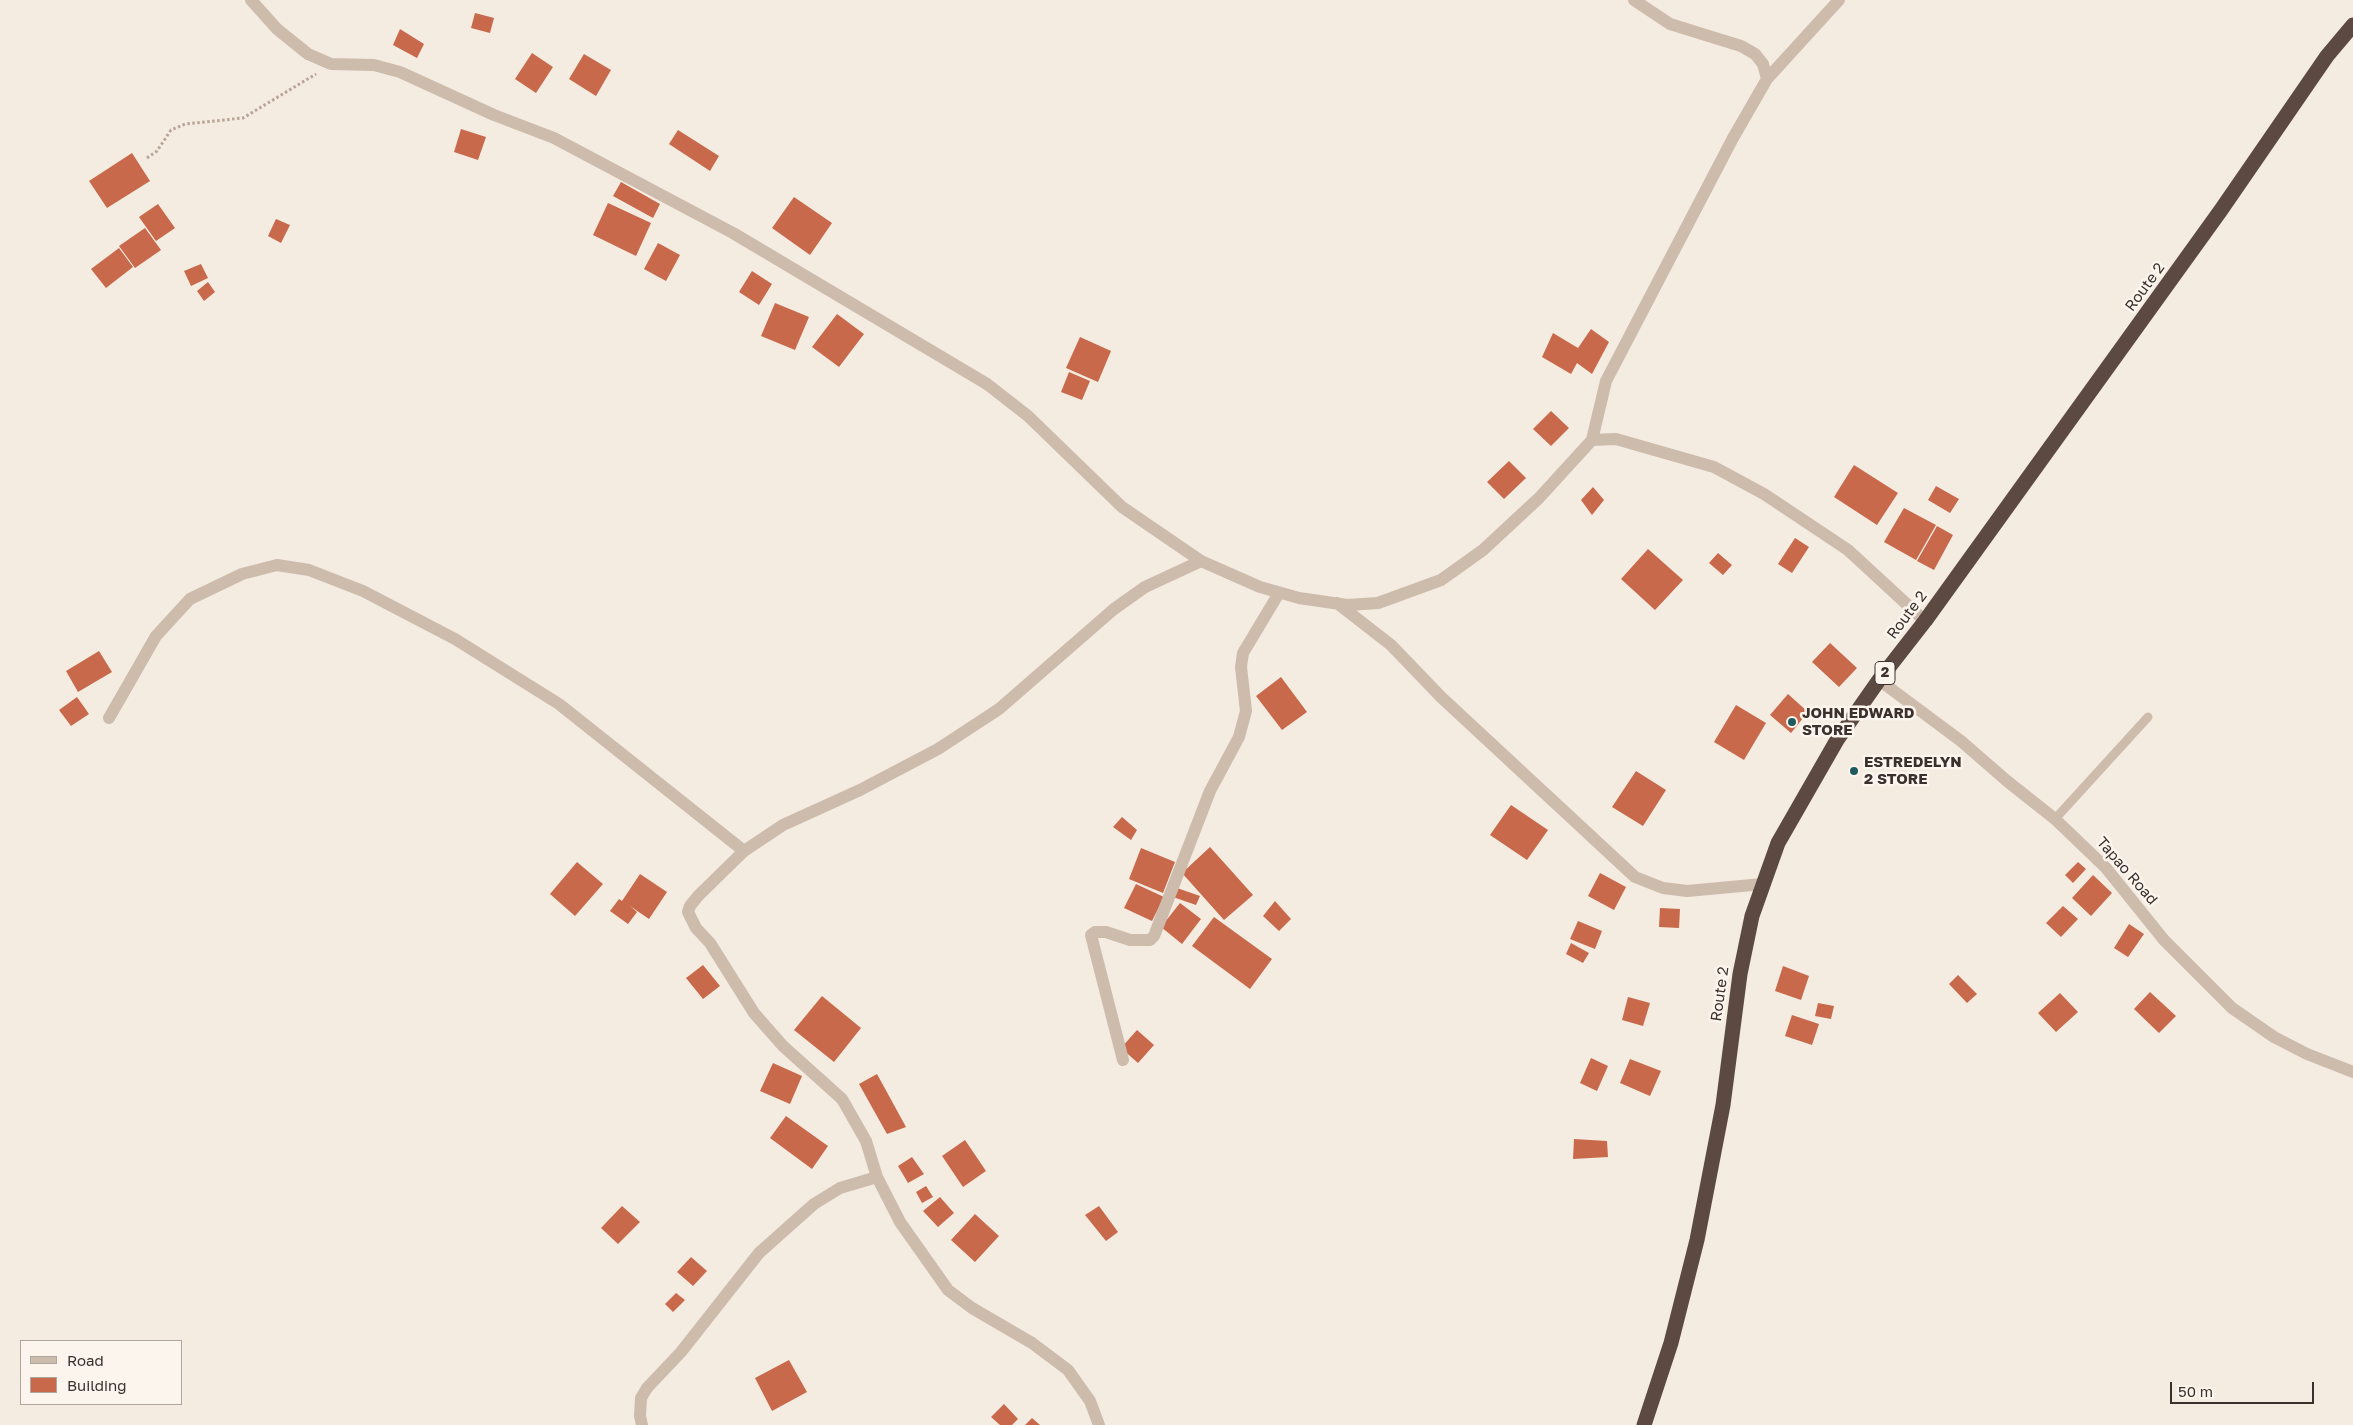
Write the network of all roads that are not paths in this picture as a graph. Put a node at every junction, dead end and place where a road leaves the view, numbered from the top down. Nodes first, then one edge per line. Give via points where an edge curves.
1 (251, 0) edge
2 (1634, 0) edge
3 (1839, 0) edge
4 (2353, 25) edge
5 (1767, 79) junction
6 (1592, 440) junction
7 (1201, 561) junction
8 (1279, 593) junction
9 (1336, 603) junction
10 (1925, 621) junction
11 (1879, 680) junction
12 (2148, 717) dead end
13 (109, 718) dead end
14 (2055, 819) junction
15 (744, 851) junction
16 (1763, 884) junction
17 (1123, 1060) dead end
18 (2353, 1072) edge
19 (877, 1177) junction
20 (642, 1425) edge
21 (1099, 1425) edge
22 (1644, 1425) edge

1 - 7 street via 277,29 308,54 331,64 374,66 400,72 554,138 733,232 987,384 1028,416 1122,507
2 - 5 street via 1670,24 1741,46 1755,54 1763,64
3 - 5 street
4 - 10 highway, Route 2 / 2 via 2327,56 2222,210
5 - 6 street via 1606,381
6 - 9 street via 1539,498 1456,571 1417,590 1378,603
6 - 10 street via 1616,439 1714,467 1764,494 1848,550
7 - 8 street via 1260,588
7 - 15 street via 1144,586 999,709 938,749 783,825
8 - 9 street
8 - 17 street via 1243,653 1241,668 1246,711 1238,737 1210,791 1154,936 1150,940 1130,940 1106,932 1091,935
9 - 16 street via 1391,645 1448,704 1635,877 1663,888 1687,890
10 - 11 highway, Route 2 / 2
11 - 14 street, Tapao Road via 1962,741
11 - 16 highway, Route 2 / 2 via 1809,785 1778,843
12 - 14 lane
13 - 15 street via 156,636 190,599 242,574 277,565 309,570 363,591 455,639 558,704
14 - 18 street, Tapao Road via 2106,868 2164,940 2232,1008 2274,1037
15 - 19 street via 690,906 689,917 710,943 754,1013 783,1046 842,1100 866,1140
16 - 22 highway, Route 2 / 2 via 1752,916 1740,974 1722,1105 1697,1240 1671,1343
19 - 20 street via 840,1188 814,1204 759,1253 681,1352 647,1388 641,1398
19 - 21 street via 900,1222 948,1290 1068,1370 1090,1401

